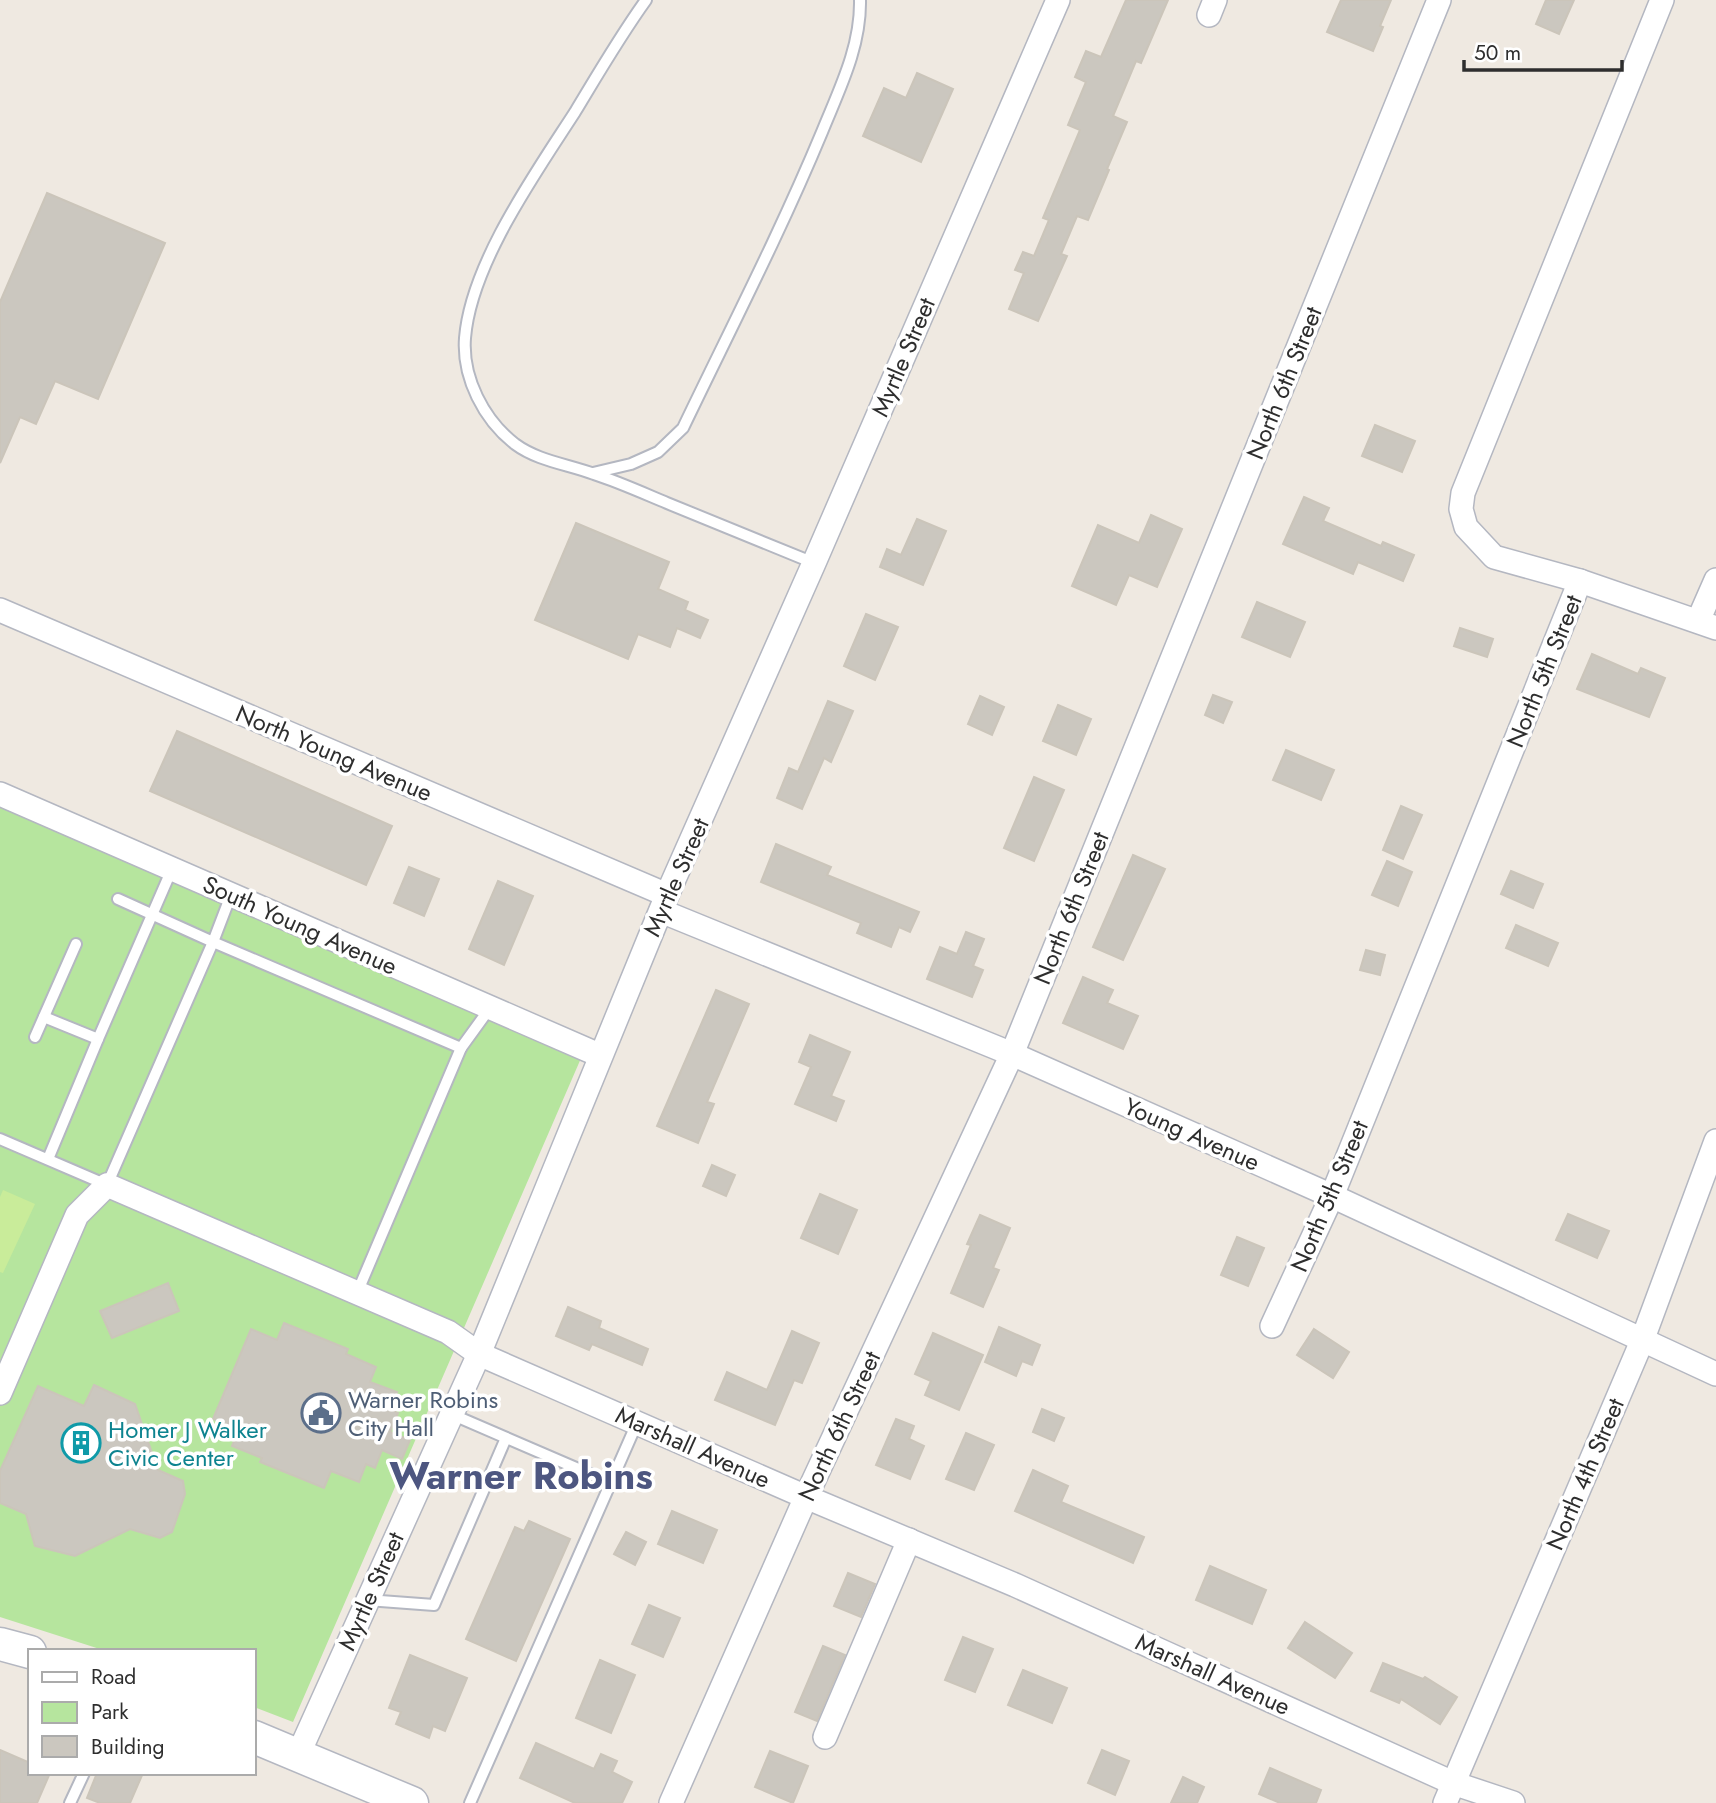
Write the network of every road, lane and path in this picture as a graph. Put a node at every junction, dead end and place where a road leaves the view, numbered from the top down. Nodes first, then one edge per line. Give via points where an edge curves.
1 (646, 0) edge
2 (860, 0) edge
3 (1058, 0) edge
4 (1439, 0) edge
5 (1662, 0) edge
6 (593, 473) junction
7 (814, 563) junction
8 (1716, 580) edge
9 (1580, 581) junction
10 (0, 611) edge
11 (1707, 624) edge
12 (0, 794) edge
13 (172, 869) junction
14 (231, 895) junction
15 (118, 900) dead end
16 (664, 903) junction
17 (152, 914) junction
18 (213, 942) junction
19 (76, 944) dead end
20 (490, 1008) junction
21 (44, 1017) junction
22 (35, 1038) dead end
23 (98, 1038) junction
24 (461, 1048) junction
25 (1012, 1054) junction
26 (599, 1055) junction
27 (0, 1139) edge
28 (1716, 1142) edge
29 (48, 1159) junction
30 (107, 1185) junction
31 (1332, 1196) junction
32 (357, 1294) junction
33 (1272, 1326) dead end
34 (1642, 1340) junction
35 (479, 1354) junction
36 (1716, 1374) edge
37 (0, 1393) edge
38 (451, 1414) junction
39 (637, 1423) junction
40 (506, 1438) junction
41 (611, 1483) junction
42 (806, 1497) junction
43 (909, 1540) junction
44 (367, 1600) junction
45 (0, 1644) edge
46 (28, 1651) edge
47 (825, 1737) dead end
48 (256, 1738) edge
49 (298, 1755) junction
50 (83, 1775) edge
51 (1449, 1793) edge
52 (73, 1802) edge
53 (412, 1803) edge
54 (470, 1803) edge
55 (671, 1803) edge
56 (1513, 1803) edge

1 - 6 lane via 493,248 480,276 465,338 466,369 494,425 517,445 548,461
2 - 6 lane via 861,17 849,64 797,191 683,428 658,452
3 - 7 street, Myrtle Street
4 - 25 street, North 6th Street
5 - 9 street, North 5th Street via 1463,493 1466,527 1494,557
6 - 7 lane
7 - 16 street, Myrtle Street
8 - 11 street
9 - 11 street
9 - 31 street, North 5th Street
10 - 16 street, North Young Avenue
12 - 13 street, South Young Avenue
13 - 14 street, South Young Avenue
13 - 17 lane
14 - 18 lane
14 - 20 street, South Young Avenue
15 - 17 lane
16 - 25 street, Young Avenue
16 - 26 street, Myrtle Street
17 - 18 lane
17 - 23 lane
18 - 24 lane
18 - 30 lane
19 - 21 lane
20 - 24 lane
20 - 26 street, South Young Avenue
21 - 22 lane
21 - 23 lane
23 - 29 lane
24 - 32 lane
25 - 31 street, Young Avenue
25 - 42 street, North 6th Street
26 - 35 street, Myrtle Street
27 - 29 lane
28 - 34 street, North 4th Street
29 - 30 lane
30 - 32 street, Marshall Avenue
30 - 37 street via 77,1215
31 - 33 street, North 5th Street
31 - 34 street, Young Avenue
32 - 35 street, Marshall Avenue via 448,1332
34 - 36 street, Young Avenue
34 - 51 street, North 4th Street
35 - 38 street, Myrtle Street
35 - 39 street, Marshall Avenue
38 - 40 lane
38 - 44 street, Myrtle Street
39 - 41 lane
39 - 42 street, Marshall Avenue
40 - 41 lane
40 - 44 lane via 434,1605
41 - 54 lane
42 - 43 street, Marshall Avenue
42 - 55 street, North 6th Street
43 - 47 street
43 - 51 street, Marshall Avenue via 1015,1585
44 - 49 street, Myrtle Street
45 - 46 main road
48 - 49 main road
49 - 53 main road
50 - 52 lane
51 - 56 street, Marshall Avenue

